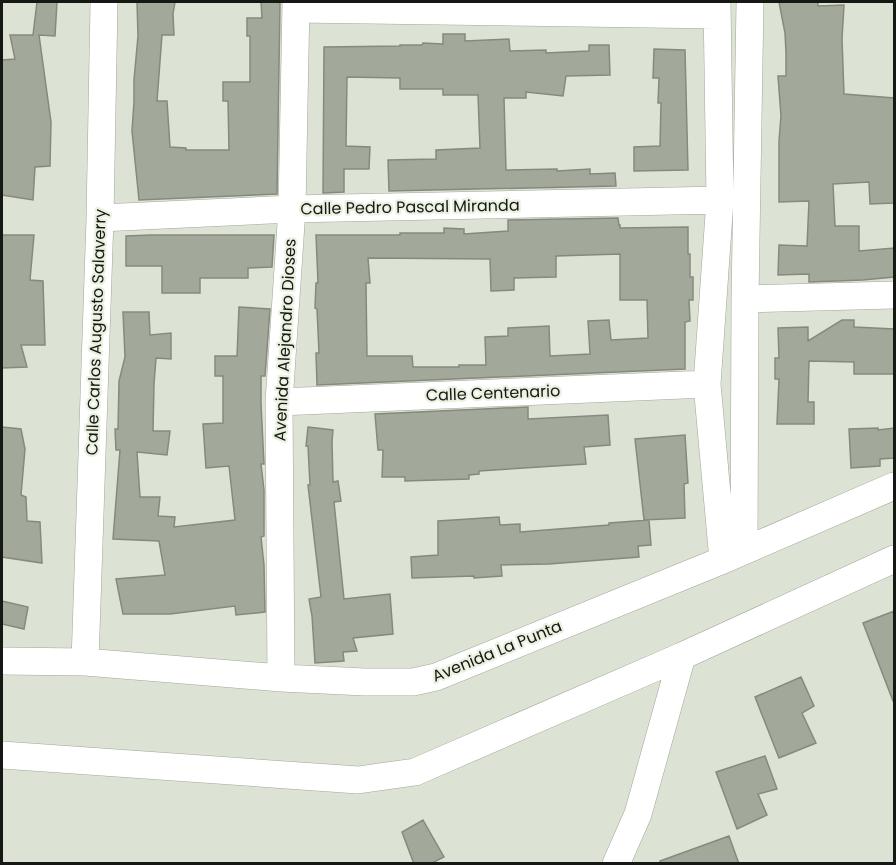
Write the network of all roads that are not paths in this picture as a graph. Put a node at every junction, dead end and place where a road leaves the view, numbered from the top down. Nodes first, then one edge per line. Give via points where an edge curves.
1 (104, 2) edge
2 (750, 2) edge
3 (296, 5) edge
4 (717, 8) edge
5 (720, 200) junction
6 (292, 209) junction
7 (100, 218) junction
8 (894, 295) edge
9 (745, 299) junction
10 (707, 384) junction
11 (279, 402) junction
12 (894, 486) edge
13 (734, 555) junction
14 (894, 559) edge
15 (682, 656) junction
16 (2, 661) edge
17 (85, 662) junction
18 (281, 678) junction
19 (2, 755) edge
20 (616, 864) edge

1 - 7 street, Calle Carlos Augusto Salaverry
2 - 9 street
3 - 4 street
3 - 6 street, Avenida Alejandro Dioses
4 - 5 street
5 - 6 street, Calle Pedro Pascal Miranda
5 - 10 street
6 - 7 street, Calle Pedro Pascal Miranda
6 - 11 street, Avenida Alejandro Dioses
7 - 17 street, Calle Carlos Augusto Salaverry
8 - 9 street
9 - 13 street
10 - 11 street, Calle Centenario
10 - 13 street
11 - 18 street, Avenida Alejandro Dioses
12 - 13 street, Avenida La Punta
13 - 18 street, Avenida La Punta via 436,677 413,682
14 - 15 street
15 - 19 street via 416,772 358,780
15 - 20 street via 638,814
16 - 17 street, Avenida La Punta
17 - 18 street, Avenida La Punta

